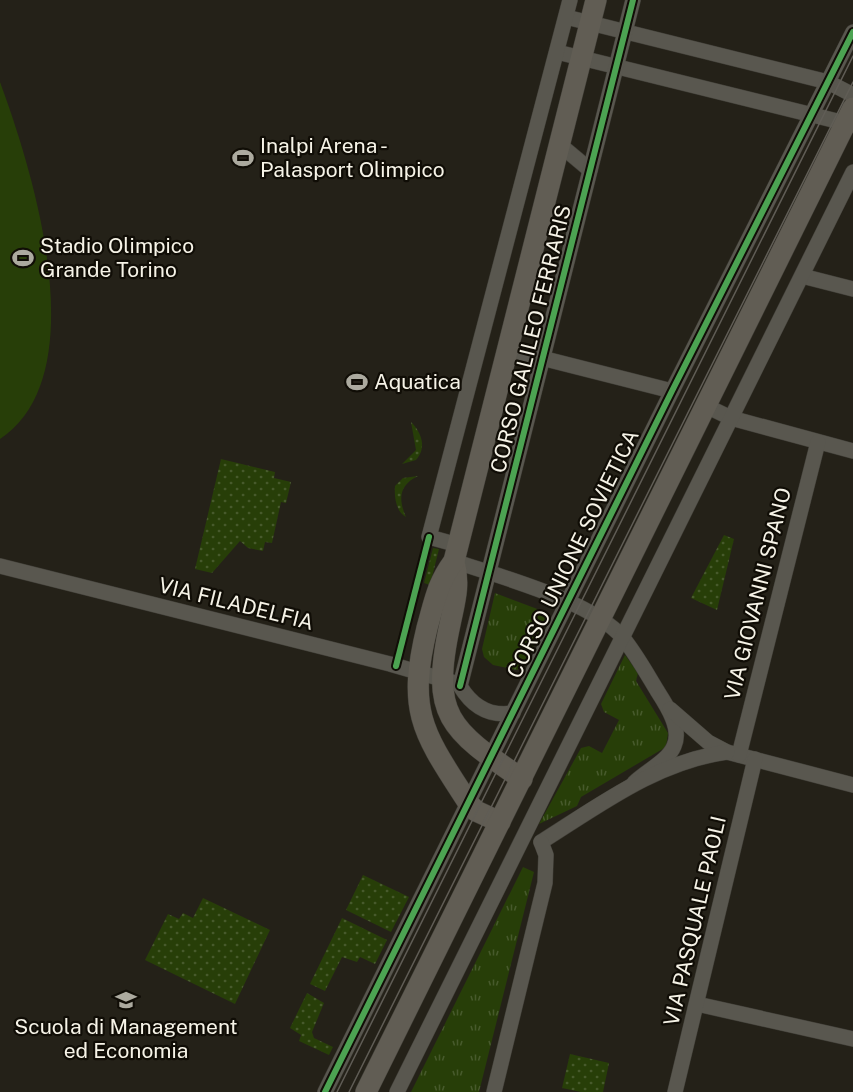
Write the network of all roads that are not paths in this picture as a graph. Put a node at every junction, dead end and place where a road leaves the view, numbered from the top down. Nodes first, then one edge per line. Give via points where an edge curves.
1 (570, 0) edge
2 (596, 0) edge
3 (633, 0) edge
4 (566, 17) junction
5 (590, 23) junction
6 (625, 32) junction
7 (853, 32) edge
8 (557, 52) junction
9 (581, 58) junction
10 (617, 66) junction
11 (828, 82) junction
12 (853, 82) edge
13 (853, 94) edge
14 (812, 114) junction
15 (851, 115) edge
16 (559, 144) junction
17 (590, 170) junction
18 (853, 172) edge
19 (802, 276) junction
20 (853, 289) edge
21 (506, 349) junction
22 (543, 358) junction
23 (672, 391) junction
24 (706, 406) junction
25 (731, 418) junction
26 (818, 442) junction
27 (853, 451) edge
28 (456, 553) junction
29 (0, 566) edge
30 (489, 573) junction
31 (569, 603) junction
32 (601, 618) junction
33 (623, 637) junction
34 (418, 672) junction
35 (451, 682) junction
36 (668, 707) junction
37 (513, 713) junction
38 (733, 754) junction
39 (492, 758) junction
40 (755, 759) junction
41 (522, 779) junction
42 (634, 783) junction
43 (853, 784) edge
44 (546, 792) junction
45 (469, 804) junction
46 (500, 822) junction
47 (525, 835) junction
48 (541, 842) junction
49 (697, 1004) junction
50 (853, 1039) edge
51 (326, 1092) edge
52 (366, 1092) edge
53 (397, 1092) edge
54 (494, 1092) edge
55 (675, 1092) edge

1 - 4 street
2 - 5 main road, CORSO GALILEO FERRARIS
3 - 6 street, CORSO GALILEO FERRARIS
4 - 5 street
4 - 8 street
5 - 6 street
5 - 9 main road, CORSO GALILEO FERRARIS
6 - 10 street, CORSO GALILEO FERRARIS
6 - 11 street
7 - 11 street, CORSO UNIONE SOVIETICA
8 - 9 street
8 - 28 street via 429,537
9 - 10 street
9 - 16 main road, CORSO GALILEO FERRARIS
10 - 14 street
10 - 17 street, CORSO GALILEO FERRARIS
11 - 12 street
11 - 13 street
11 - 14 street, CORSO UNIONE SOVIETICA
14 - 15 street
14 - 23 street, CORSO UNIONE SOVIETICA
15 - 24 main road
16 - 17 street
16 - 21 main road, CORSO GALILEO FERRARIS
17 - 22 street, CORSO GALILEO FERRARIS
18 - 19 street
19 - 20 street
19 - 25 street
21 - 22 street
21 - 28 main road, CORSO GALILEO FERRARIS
22 - 23 street
22 - 30 street, CORSO GALILEO FERRARIS
23 - 31 street, CORSO UNIONE SOVIETICA
24 - 25 street
24 - 32 main road
25 - 26 street
25 - 33 street
26 - 27 street
26 - 38 street, VIA GIOVANNI SPANO
28 - 30 street
28 - 34 main road via 440,580
28 - 35 main road via 459,582
29 - 34 street, VIA FILADELFIA
30 - 31 street
30 - 35 street, CORSO GALILEO FERRARIS
31 - 32 street
31 - 37 street, CORSO UNIONE SOVIETICA
32 - 33 street
32 - 41 main road
33 - 36 street
33 - 44 street
34 - 35 street, VIA FILADELFIA
34 - 45 main road via 423,727
35 - 37 street via 484,710 499,715
35 - 39 main road via 444,699 452,720
36 - 38 street via 708,742
36 - 42 street via 677,732 675,745 669,755
37 - 39 street, CORSO UNIONE SOVIETICA
38 - 40 street
38 - 42 street via 687,760
39 - 41 main road
39 - 45 street, CORSO UNIONE SOVIETICA
40 - 43 street
40 - 49 street, VIA PASQUALE PAOLI
41 - 44 street
41 - 46 main road
42 - 48 street
44 - 47 street
45 - 46 main road
45 - 51 street, CORSO UNIONE SOVIETICA
46 - 47 street
46 - 52 main road
47 - 48 street
47 - 53 street
48 - 54 street via 546,855 545,883
49 - 50 street
49 - 55 street, VIA PASQUALE PAOLI

